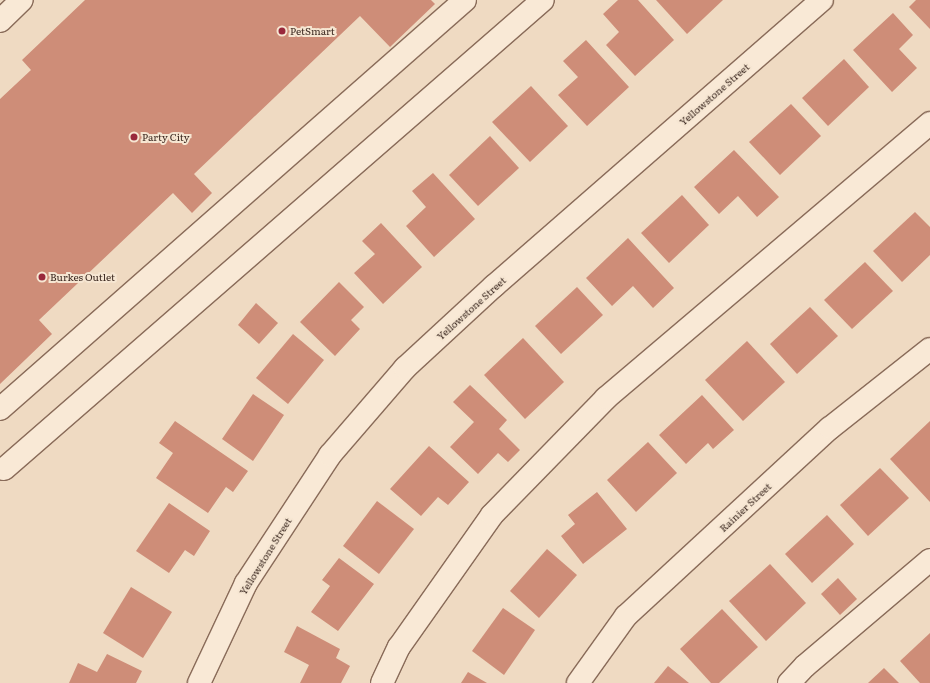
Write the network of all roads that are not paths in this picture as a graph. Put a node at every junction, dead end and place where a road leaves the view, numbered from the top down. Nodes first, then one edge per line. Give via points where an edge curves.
1 (22, 0) edge
2 (465, 0) edge
3 (543, 0) edge
4 (822, 0) edge
5 (0, 21) edge
6 (930, 123) edge
7 (930, 349) edge
8 (0, 409) edge
9 (4, 469) dead end
10 (930, 560) edge
11 (199, 683) edge
12 (382, 683) edge
13 (578, 683) edge
14 (789, 683) edge

1 - 5 street
2 - 8 street
3 - 9 street
4 - 11 street, Yellowstone Street via 500,281 405,368 330,455 246,584
6 - 12 street via 600,403 492,516 399,647
7 - 13 street, Rainier Street via 830,428 626,616
10 - 14 street via 805,666

